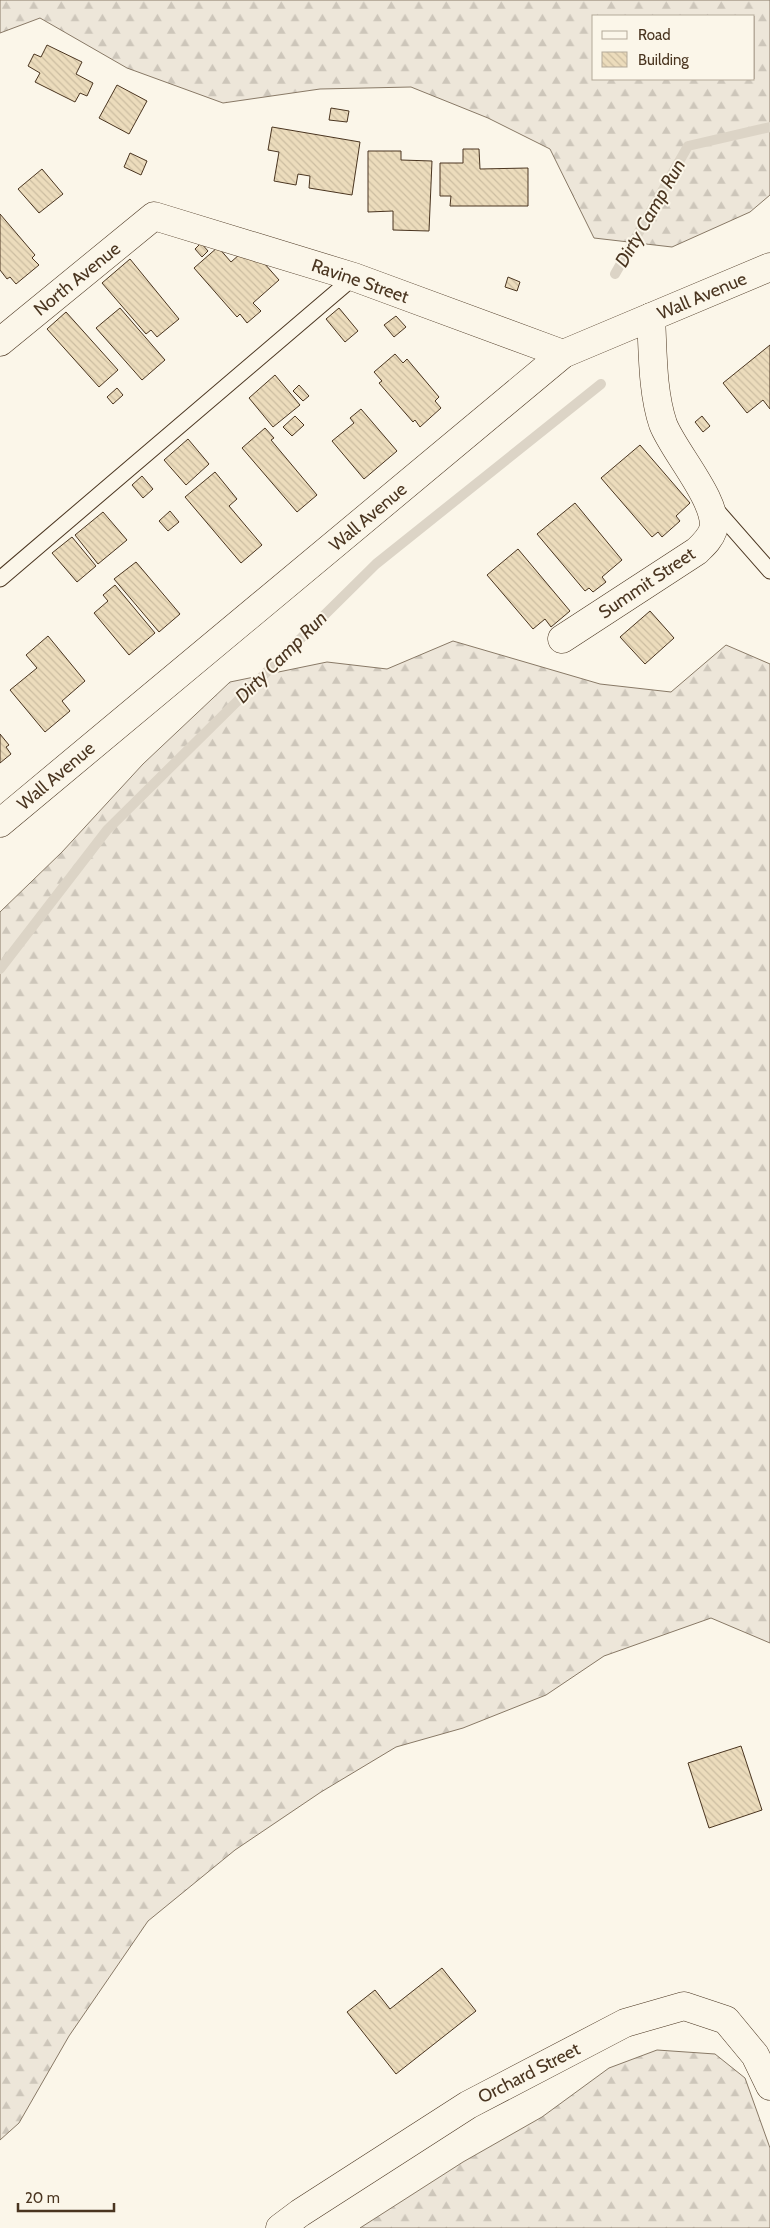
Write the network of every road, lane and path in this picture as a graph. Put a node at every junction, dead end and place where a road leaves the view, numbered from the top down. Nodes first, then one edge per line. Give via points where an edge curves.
1 (154, 216) joint
2 (770, 267) edge
3 (354, 277) junction
4 (651, 317) junction
5 (0, 342) edge
6 (563, 354) junction
7 (707, 500) junction
8 (770, 571) edge
9 (0, 579) edge
10 (562, 639) dead end
11 (0, 822) edge
12 (770, 2086) edge
13 (280, 2228) edge

1 - 3 street, Ravine Street
1 - 5 street, North Avenue
2 - 4 street, Wall Avenue
3 - 6 street, Ravine Street
3 - 9 lane
4 - 6 street, Wall Avenue
4 - 7 street, Summit Street via 656,391 664,424
6 - 11 street, Wall Avenue
7 - 8 lane
7 - 10 street, Summit Street via 713,529 697,551
12 - 13 street, Orchard Street via 755,2056 726,2020 684,2006 625,2023 468,2105

